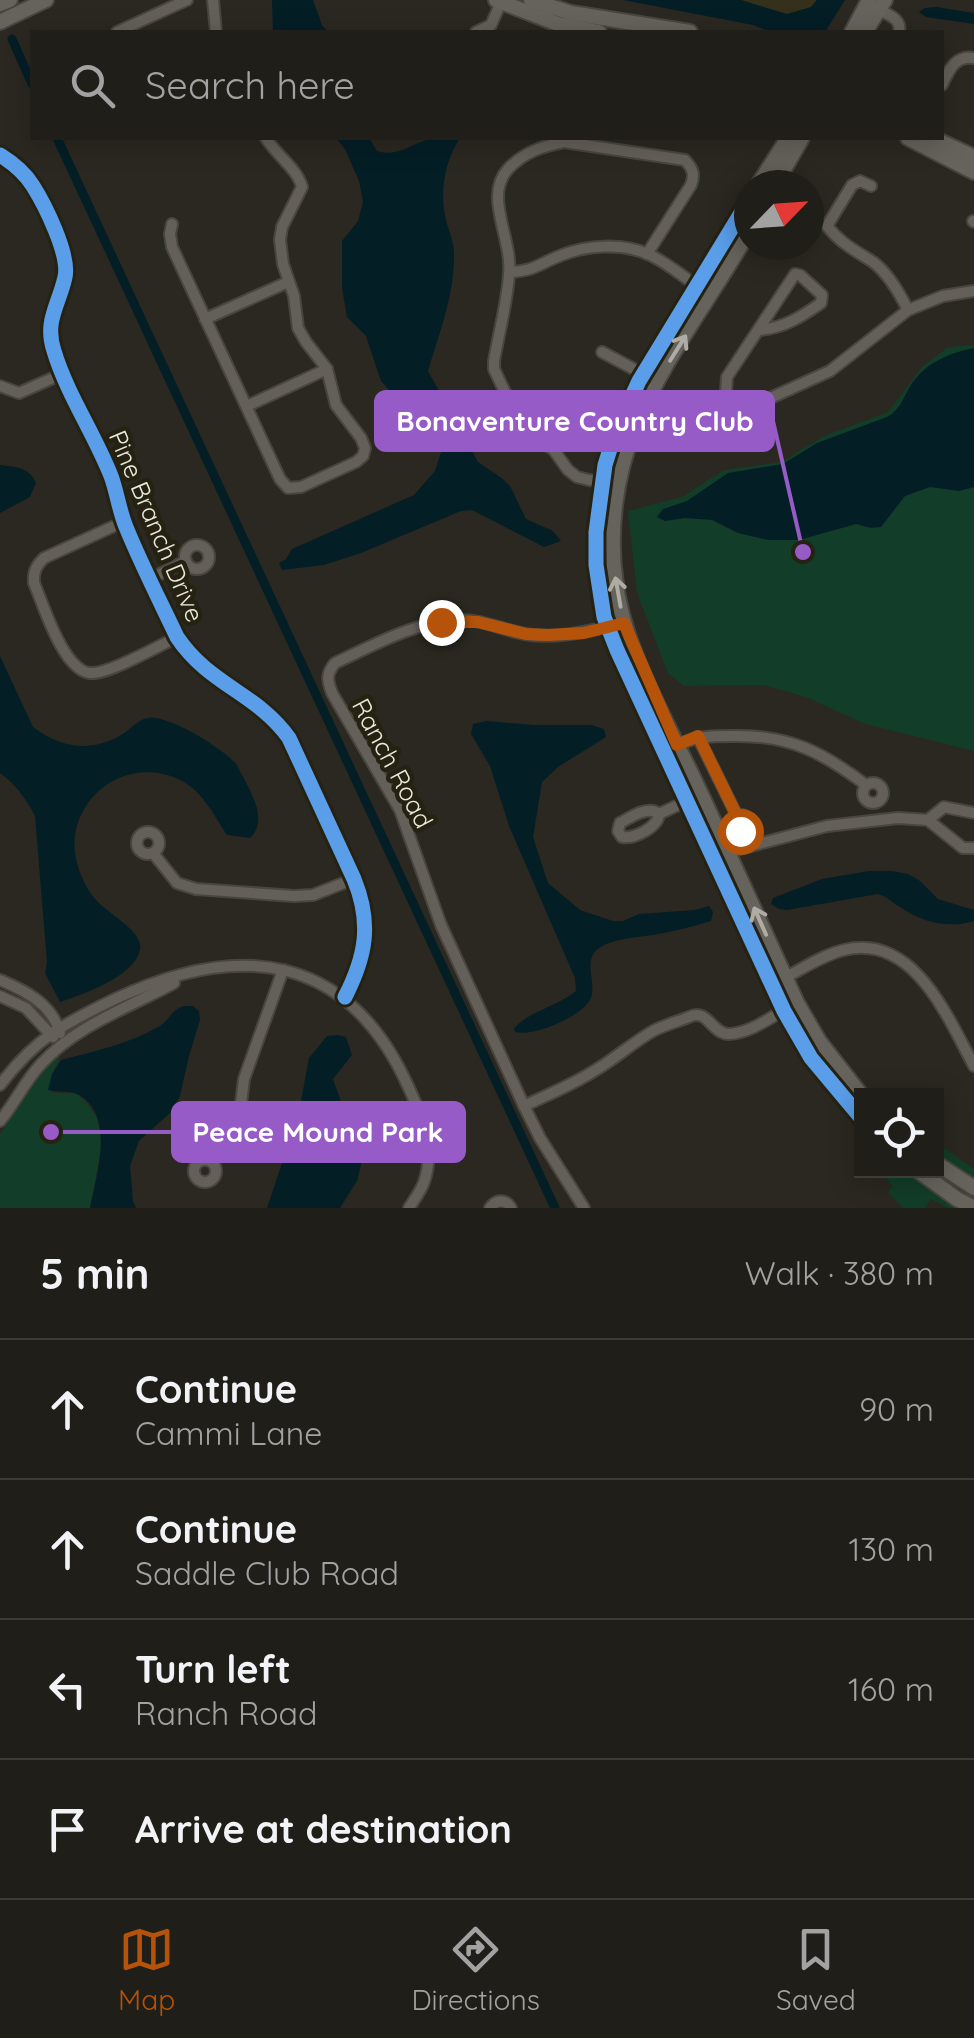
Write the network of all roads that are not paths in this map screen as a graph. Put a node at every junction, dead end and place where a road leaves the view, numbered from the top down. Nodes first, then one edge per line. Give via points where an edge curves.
1 (10, 0) edge
2 (46, 0) edge
3 (187, 0) edge
4 (212, 0) edge
5 (531, 0) edge
6 (500, 1) edge
7 (878, 3) edge
8 (0, 4) edge
9 (0, 22) edge
10 (121, 30) edge
11 (216, 30) edge
12 (480, 30) edge
13 (575, 30) edge
14 (677, 30) edge
15 (854, 30) edge
16 (865, 30) edge
17 (899, 30) edge
18 (974, 58) edge
19 (946, 67) edge
20 (267, 140) edge
21 (787, 140) edge
22 (801, 140) edge
23 (912, 140) edge
24 (937, 140) edge
25 (0, 155) edge
26 (974, 158) edge
27 (768, 170) edge
28 (784, 170) edge
29 (974, 172) edge
30 (870, 186) dead end
31 (172, 224) dead end
32 (734, 224) edge
33 (647, 254) junction
34 (734, 255) edge
35 (510, 272) junction
36 (288, 282) junction
37 (696, 285) junction
38 (974, 291) edge
39 (710, 294) junction
40 (908, 310) junction
41 (205, 318) junction
42 (759, 330) junction
43 (602, 352) dead end
44 (327, 369) junction
45 (62, 374) junction
46 (643, 374) junction
47 (0, 386) edge
48 (246, 406) junction
49 (731, 408) junction
50 (617, 428) junction
51 (633, 434) junction
52 (603, 482) junction
53 (620, 484) junction
54 (124, 522) junction
55 (186, 562) dead end
56 (150, 579) junction
57 (624, 623) junction
58 (608, 627) junction
59 (177, 637) junction
60 (698, 736) junction
61 (670, 749) junction
62 (866, 785) dead end
63 (701, 794) junction
64 (686, 801) junction
65 (974, 813) edge
66 (659, 814) dead end
67 (737, 816) dead end
68 (928, 820) junction
69 (974, 848) edge
70 (728, 852) junction
71 (154, 853) dead end
72 (712, 859) junction
73 (354, 879) junction
74 (283, 970) junction
75 (192, 973) junction
76 (786, 978) junction
77 (0, 980) edge
78 (771, 985) junction
79 (0, 996) edge
80 (345, 998) junction
81 (790, 1007) junction
82 (54, 1030) junction
83 (62, 1043) junction
84 (974, 1066) edge
85 (0, 1085) edge
86 (856, 1088) edge
87 (524, 1106) junction
88 (854, 1109) edge
89 (0, 1121) edge
90 (212, 1162) dead end
91 (944, 1168) edge
92 (928, 1178) edge
93 (974, 1188) edge
94 (409, 1208) edge
95 (490, 1208) edge
96 (512, 1208) edge
97 (584, 1208) edge
98 (974, 1208) edge

1 - 8 street
2 - 9 street
3 - 10 street
4 - 11 street
5 - 14 street
6 - 12 street via 490,25
6 - 13 street
7 - 15 street
7 - 16 street
7 - 17 street
18 - 19 street
20 - 36 street via 301,180 280,240
21 - 27 street
22 - 28 street
23 - 29 street
24 - 26 street
25 - 45 street, Pine Branch Drive via 33,186 66,259 50,331
30 - 40 street via 852,185 826,226 883,271
31 - 41 street via 172,247
32 - 37 street
33 - 35 street via 583,248 530,272
33 - 35 street via 691,186 692,168 686,160 564,142 520,158 497,185
33 - 37 street
34 - 39 street
35 - 52 street via 494,370 522,428 577,477
36 - 41 street
36 - 44 street via 298,328
37 - 39 street
37 - 46 street
38 - 40 street
51 -> 39 street
40 - 49 street via 816,379
41 - 48 street
42 - 42 street via 796,274 822,295 821,304 800,318
42 - 49 street via 728,377
43 - 46 street
44 - 48 street
44 - 48 street via 336,405 365,448 356,462 288,488
45 - 47 street via 19,393
45 - 54 street, Pine Branch Drive via 110,474
46 - 50 street
49 - 51 street via 668,434
50 - 51 street
50 - 52 street
51 - 53 street
52 - 53 street
52 - 58 street via 596,566
57 -> 53 street via 612,530
54 - 56 street, Pine Branch Drive
54 - 59 street via 44,558 33,574 66,656 92,674
55 - 56 street
56 - 59 street, Pine Branch Drive
57 - 58 street, Ranch Road
57 - 61 street
58 - 61 street
58 - 87 street, Ranch Road via 526,634 478,622 441,622 401,633 328,672 332,693 400,810 440,925
59 - 73 street, Pine Branch Drive via 203,668 276,720
60 - 61 street
60 - 62 street via 784,739
60 - 67 street
61 - 63 street
61 - 64 street
63 - 64 street
63 - 70 street
64 - 66 street
64 - 72 street
65 - 68 street via 944,806
68 - 69 street via 963,848
68 - 70 street via 827,826
70 - 72 street
76 -> 70 street
71 - 73 street via 177,882 196,888 314,895
72 - 78 street
73 - 80 street, Pine Branch Drive via 365,935
74 - 75 street via 243,964
74 - 80 street
74 - 90 street via 244,1079 240,1112
75 - 82 street via 140,988
75 - 83 street
76 - 78 street
76 - 81 street
76 - 84 street via 843,950 880,951 916,971
77 - 82 street via 50,1011
78 - 81 street
79 - 82 street
80 - 94 street via 377,1032 425,1124 430,1148 424,1182
81 - 86 street
81 - 87 street via 734,1033 724,1034 697,1014 664,1026 592,1073
81 - 88 street via 811,1058
82 - 83 street
82 - 85 street
83 - 89 street
87 - 97 street, Ranch Road
91 - 93 street
92 - 98 street
95 - 96 street via 502,1201

